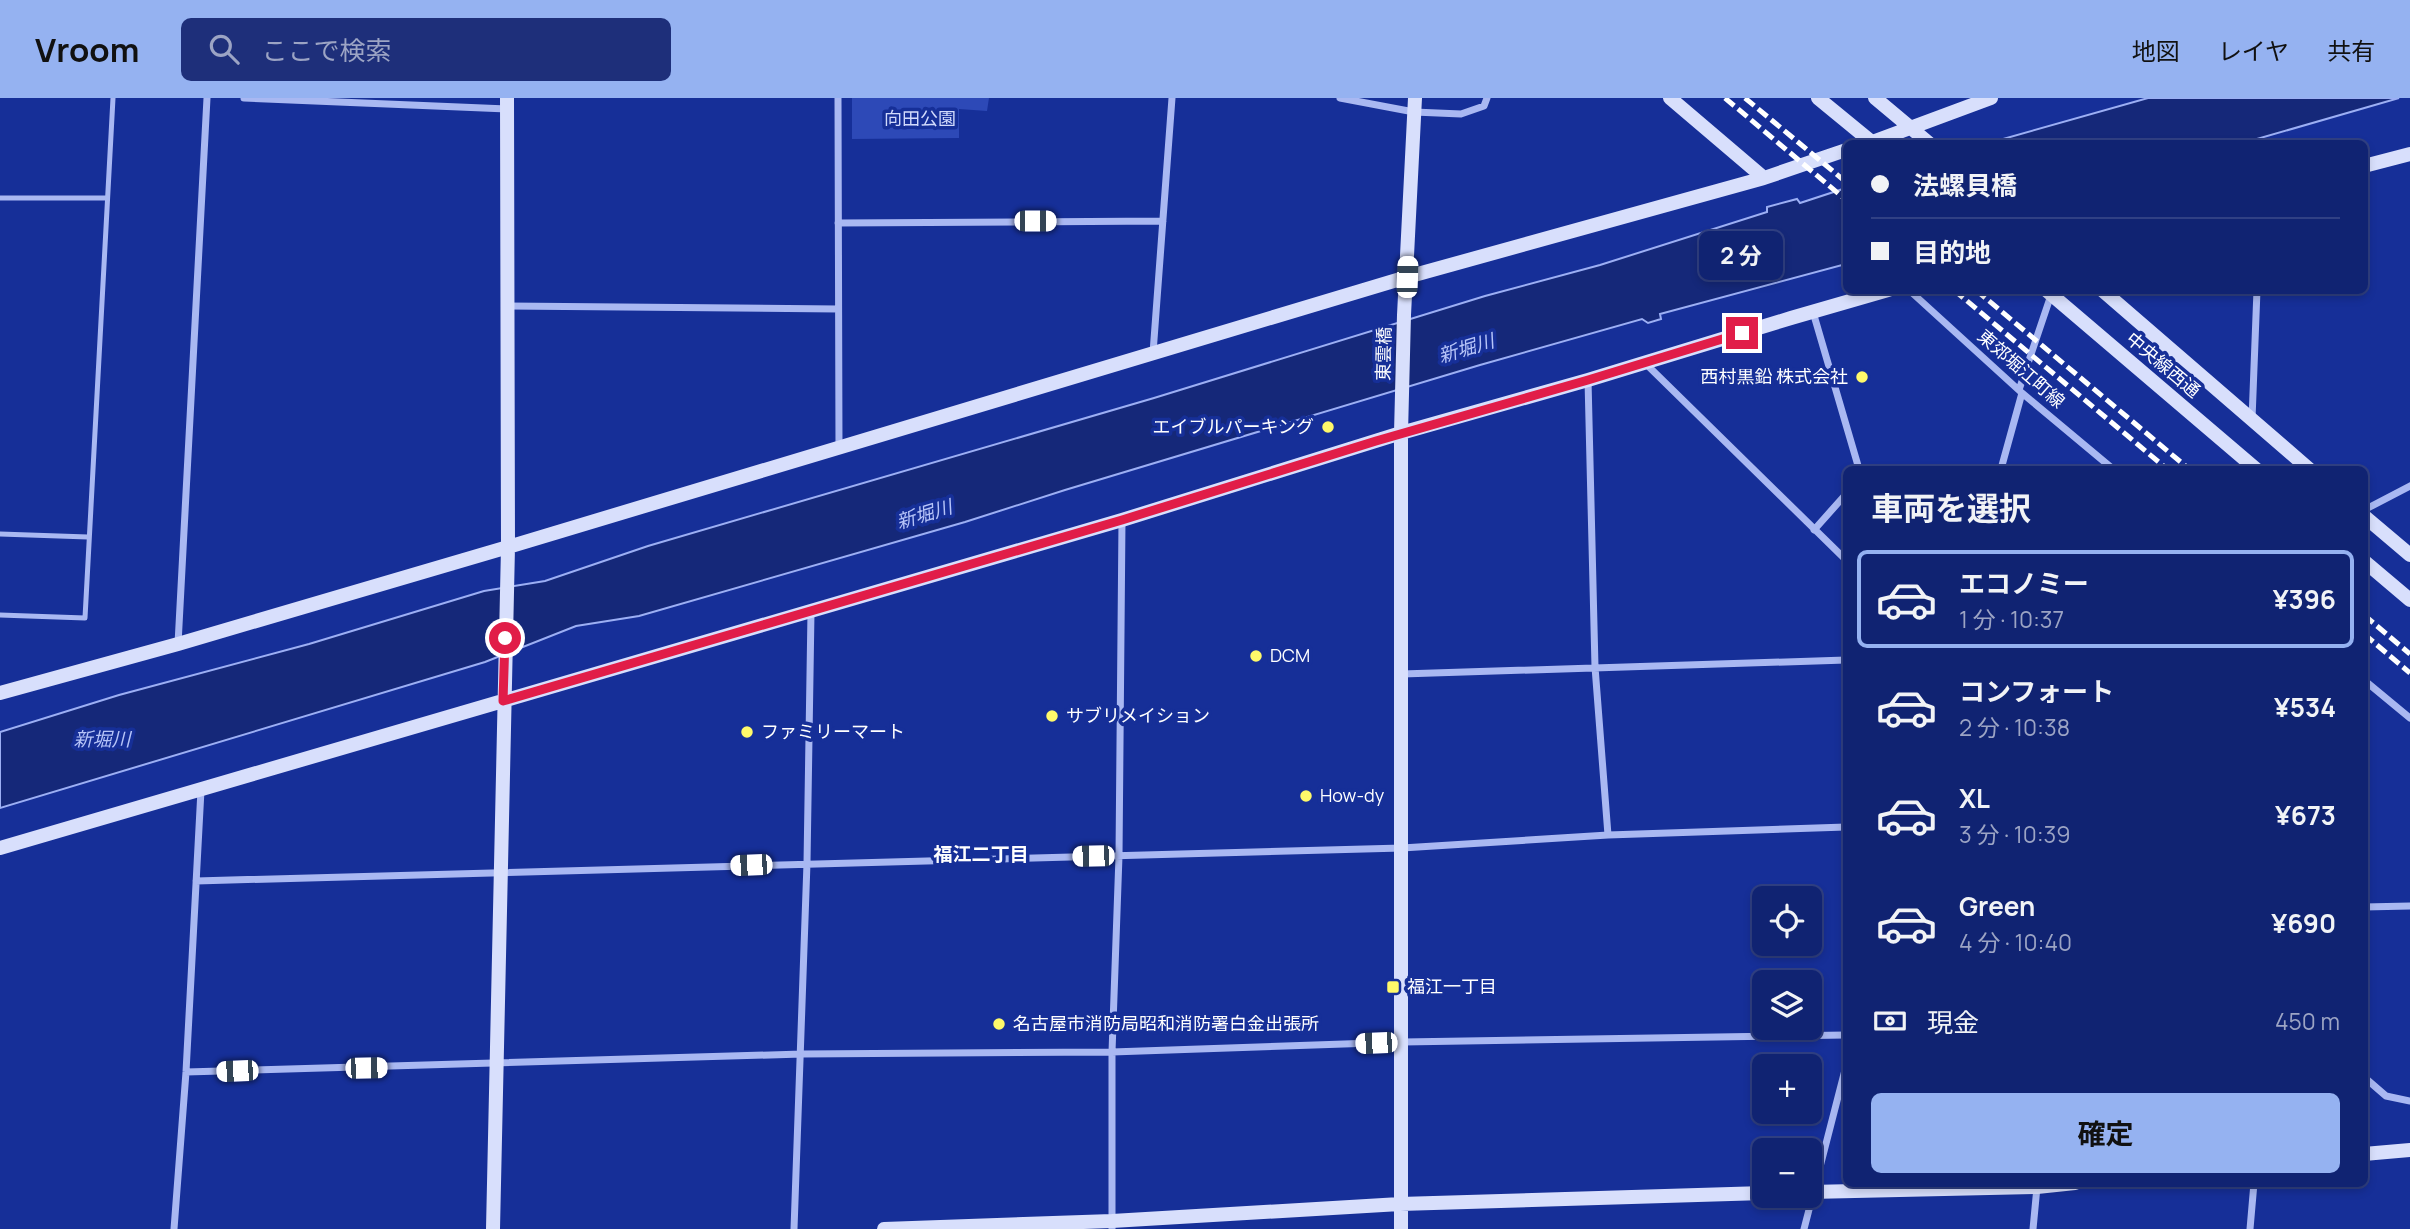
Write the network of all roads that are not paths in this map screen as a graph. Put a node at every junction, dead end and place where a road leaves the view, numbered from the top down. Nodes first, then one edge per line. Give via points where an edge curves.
1 (113, 98) edge
2 (207, 98) edge
3 (244, 98) edge
4 (838, 98) edge
5 (1172, 98) edge
6 (1340, 98) edge
7 (1487, 98) edge
8 (1670, 98) edge
9 (1818, 98) edge
10 (1875, 98) edge
11 (1991, 98) edge
12 (1962, 103) edge
13 (507, 104) edge
14 (1414, 105) edge
15 (1912, 128) junction
16 (1867, 140) edge
17 (1879, 140) edge
18 (1927, 140) edge
19 (1843, 151) edge
20 (2410, 153) edge
21 (2368, 165) edge
22 (1764, 178) junction
23 (0, 198) edge
24 (106, 198) junction
25 (1163, 221) junction
26 (838, 223) junction
27 (1407, 277) junction
28 (1874, 294) edge
29 (1913, 294) edge
30 (2049, 294) edge
31 (2050, 294) edge
32 (2107, 294) edge
33 (2257, 294) edge
34 (507, 306) junction
35 (838, 309) junction
36 (1813, 311) junction
37 (1153, 353) junction
38 (1646, 363) junction
39 (1588, 380) junction
40 (2021, 392) junction
41 (2252, 419) junction
42 (1402, 433) junction
43 (839, 448) junction
44 (1858, 466) edge
45 (2002, 466) edge
46 (2109, 466) edge
47 (2252, 466) edge
48 (2306, 466) edge
49 (2410, 486) edge
50 (1843, 497) edge
51 (2368, 508) edge
52 (2368, 519) edge
53 (1122, 520) junction
54 (1814, 530) junction
55 (0, 534) edge
56 (88, 537) junction
57 (508, 547) junction
58 (2410, 555) edge
59 (1843, 557) edge
60 (2368, 564) edge
61 (2410, 600) edge
62 (811, 611) junction
63 (0, 615) edge
64 (178, 644) junction
65 (1843, 660) edge
66 (1595, 667) junction
67 (1402, 674) junction
68 (2368, 683) edge
69 (0, 693) edge
70 (503, 694) junction
71 (2410, 718) edge
72 (201, 790) junction
73 (1843, 827) edge
74 (1608, 835) junction
75 (0, 848) edge
76 (1402, 848) junction
77 (1119, 856) junction
78 (807, 863) junction
79 (501, 874) junction
80 (196, 881) junction
81 (2410, 906) edge
82 (2368, 907) edge
83 (1843, 1035) edge
84 (1403, 1042) junction
85 (1112, 1052) junction
86 (802, 1054) junction
87 (495, 1065) junction
88 (186, 1072) junction
89 (1843, 1077) edge
90 (2368, 1080) edge
91 (2410, 1101) edge
92 (2410, 1150) edge
93 (2368, 1154) edge
94 (1822, 1155) edge
95 (1973, 1187) edge
96 (2037, 1187) edge
97 (2254, 1187) edge
98 (1822, 1192) edge
99 (1752, 1193) edge
100 (1401, 1204) junction
101 (1809, 1208) edge
102 (1112, 1225) edge
103 (174, 1229) edge
104 (493, 1229) edge
105 (794, 1229) edge
106 (884, 1229) edge
107 (1401, 1229) edge
108 (1804, 1229) edge
109 (2033, 1229) edge
110 (2250, 1229) edge

1 - 24 lane
2 - 64 street
3 - 13 street
4 - 26 street
5 - 25 street
6 - 14 street
7 - 14 street via 1484,106 1461,114
8 - 22 street
9 - 16 street
10 - 15 street
11 - 12 street
12 - 15 street
13 - 34 street
14 - 27 street, 東雲橋
15 - 17 street
15 - 18 street
19 - 22 street
20 - 21 street
22 - 27 street
23 - 24 lane
24 - 56 lane
25 - 26 street
25 - 37 street
26 - 35 street
27 - 37 street
27 - 42 street, 東雲橋
28 - 36 street
29 - 40 street, 東郊堀江町線
30 - 40 street
31 - 47 street, 中央線西通
32 - 41 street, 中央線西通
33 - 41 street
34 - 35 street
34 - 57 street
35 - 43 street
36 - 38 street
36 - 44 street
37 - 43 street
38 - 39 street
38 - 54 street
39 - 42 street
39 - 66 street
40 - 45 street
40 - 46 street, 東郊堀江町線
41 - 48 street, 中央線西通
42 - 53 street
42 - 67 street, 東雲橋
43 - 57 street
49 - 51 street
50 - 54 street
52 - 58 street
53 - 62 street
53 - 77 street
54 - 59 street
55 - 56 lane
56 - 63 lane via 85,618
57 - 64 street
57 - 70 street
60 - 61 street
62 - 70 street
62 - 78 street
64 - 69 street
65 - 66 street
66 - 67 street
66 - 74 street
67 - 76 street, 東雲橋
68 - 71 street
70 - 72 street
70 - 79 street
72 - 75 street
72 - 80 street
73 - 74 street
74 - 76 street
76 - 77 street
76 - 84 street, 東雲橋
77 - 78 street
77 - 85 street
78 - 79 street
78 - 86 street
79 - 80 street
79 - 87 street
80 - 88 street
81 - 82 street
83 - 84 street
84 - 85 street
84 - 100 street, 東雲橋
85 - 86 street
85 - 102 street
86 - 87 street
86 - 105 street
87 - 88 street
87 - 104 street
88 - 103 street
89 - 94 street
90 - 91 street via 2386,1096
92 - 93 street
95 - 98 street
96 - 109 street
97 - 110 street
99 - 100 street
100 - 102 street
100 - 107 street, 東雲橋
101 - 108 street
102 - 106 street

